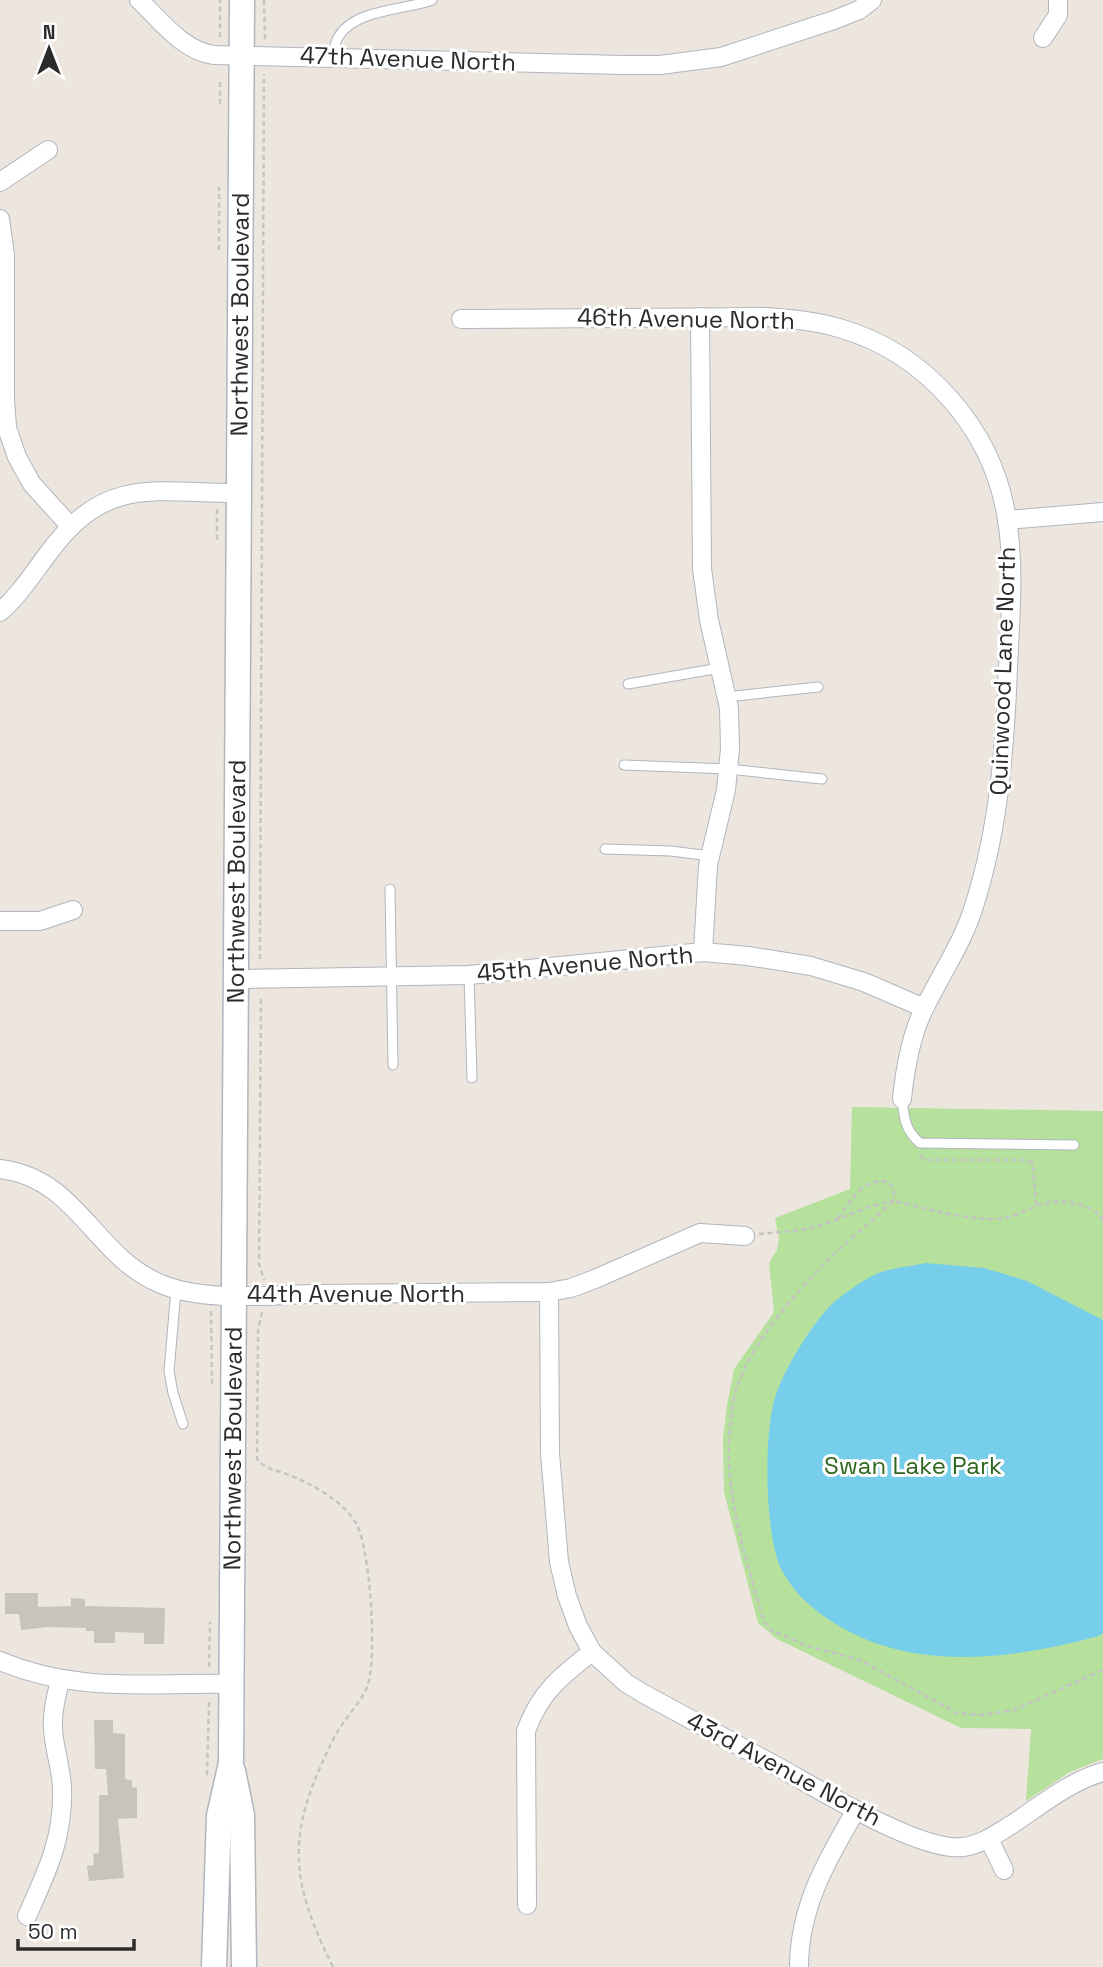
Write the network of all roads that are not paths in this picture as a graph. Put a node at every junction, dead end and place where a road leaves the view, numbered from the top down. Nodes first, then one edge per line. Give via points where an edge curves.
1 (139, 0) edge
2 (242, 0) edge
3 (432, 0) edge
4 (872, 0) edge
5 (1058, 0) edge
6 (1043, 38) dead end
7 (242, 55) junction
8 (332, 57) junction
9 (48, 150) dead end
10 (0, 182) edge
11 (0, 219) edge
12 (700, 317) junction
13 (461, 319) dead end
14 (240, 493) junction
15 (1103, 512) edge
16 (1007, 520) junction
17 (71, 527) junction
18 (0, 612) edge
19 (720, 668) junction
20 (628, 684) dead end
21 (818, 687) dead end
22 (726, 697) junction
23 (624, 765) dead end
24 (728, 769) junction
25 (822, 779) dead end
26 (605, 849) dead end
27 (710, 856) junction
28 (390, 888) dead end
29 (73, 910) dead end
30 (0, 921) edge
31 (703, 952) junction
32 (469, 975) junction
33 (392, 977) junction
34 (238, 979) junction
35 (924, 1008) junction
36 (393, 1065) dead end
37 (472, 1078) dead end
38 (902, 1099) joint
39 (1074, 1145) dead end
40 (0, 1169) edge
41 (745, 1236) road end
42 (176, 1290) junction
43 (549, 1292) junction
44 (236, 1295) junction
45 (183, 1424) dead end
46 (592, 1652) junction
47 (0, 1661) edge
48 (60, 1681) junction
49 (232, 1684) junction
50 (231, 1763) junction
51 (1103, 1772) edge
52 (856, 1810) junction
53 (989, 1839) junction
54 (1004, 1870) dead end
55 (527, 1905) dead end
56 (27, 1916) dead end
57 (214, 1967) edge
58 (244, 1967) edge
59 (799, 1967) edge

1 - 7 street, 47th Avenue North via 201,53
2 - 7 main road, Northwest Boulevard
3 - 8 lane via 354,22 339,35
4 - 8 street, 47th Avenue North via 834,20 697,61 624,65
5 - 6 street via 1058,15
7 - 8 street, 47th Avenue North
7 - 14 main road, Northwest Boulevard
9 - 10 street
11 - 17 street via 5,255 7,429 32,484
12 - 13 street, 46th Avenue North
12 - 16 street, 46th Avenue North via 805,320 877,342 910,362 964,415 999,483
12 - 19 street via 702,569
14 - 17 street via 135,492 106,500
14 - 34 main road, Northwest Boulevard
15 - 16 street
16 - 35 street, Quinwood Lane North via 1007,704 997,809 975,904 957,950
17 - 18 street
19 - 20 lane
19 - 22 street
21 - 22 lane
22 - 24 street
23 - 24 lane
24 - 25 lane
24 - 27 street
26 - 27 lane
27 - 31 street
28 - 33 lane
29 - 30 street via 40,921
31 - 32 street, 45th Avenue North
31 - 35 street, 45th Avenue North via 810,965
32 - 33 street, 45th Avenue North
32 - 37 lane
33 - 34 street, 45th Avenue North
33 - 36 lane
34 - 44 main road, Northwest Boulevard
35 - 38 street, Quinwood Lane North
38 - 39 lane via 909,1134 920,1143
40 - 42 street, 44th Avenue North via 38,1179 56,1190 127,1265
41 - 43 street, 44th Avenue North via 700,1233 594,1279
42 - 44 street, 44th Avenue North
42 - 45 lane via 169,1371
43 - 44 street, 44th Avenue North
43 - 46 street via 550,1453 559,1562 578,1626
44 - 49 main road, Northwest Boulevard
46 - 52 street, 43rd Avenue North via 644,1694
46 - 55 street via 556,1680 533,1712 526,1731
47 - 48 street
48 - 49 street
48 - 56 street via 53,1729 62,1784 58,1839
49 - 50 main road, Northwest Boulevard
50 - 57 main road, Northwest Boulevard via 219,1816
50 - 58 main road, Northwest Boulevard via 242,1815
51 - 53 street, 43rd Avenue North via 1065,1789
52 - 53 street, 43rd Avenue North via 946,1847 962,1848
52 - 59 street via 810,1898
53 - 54 street

